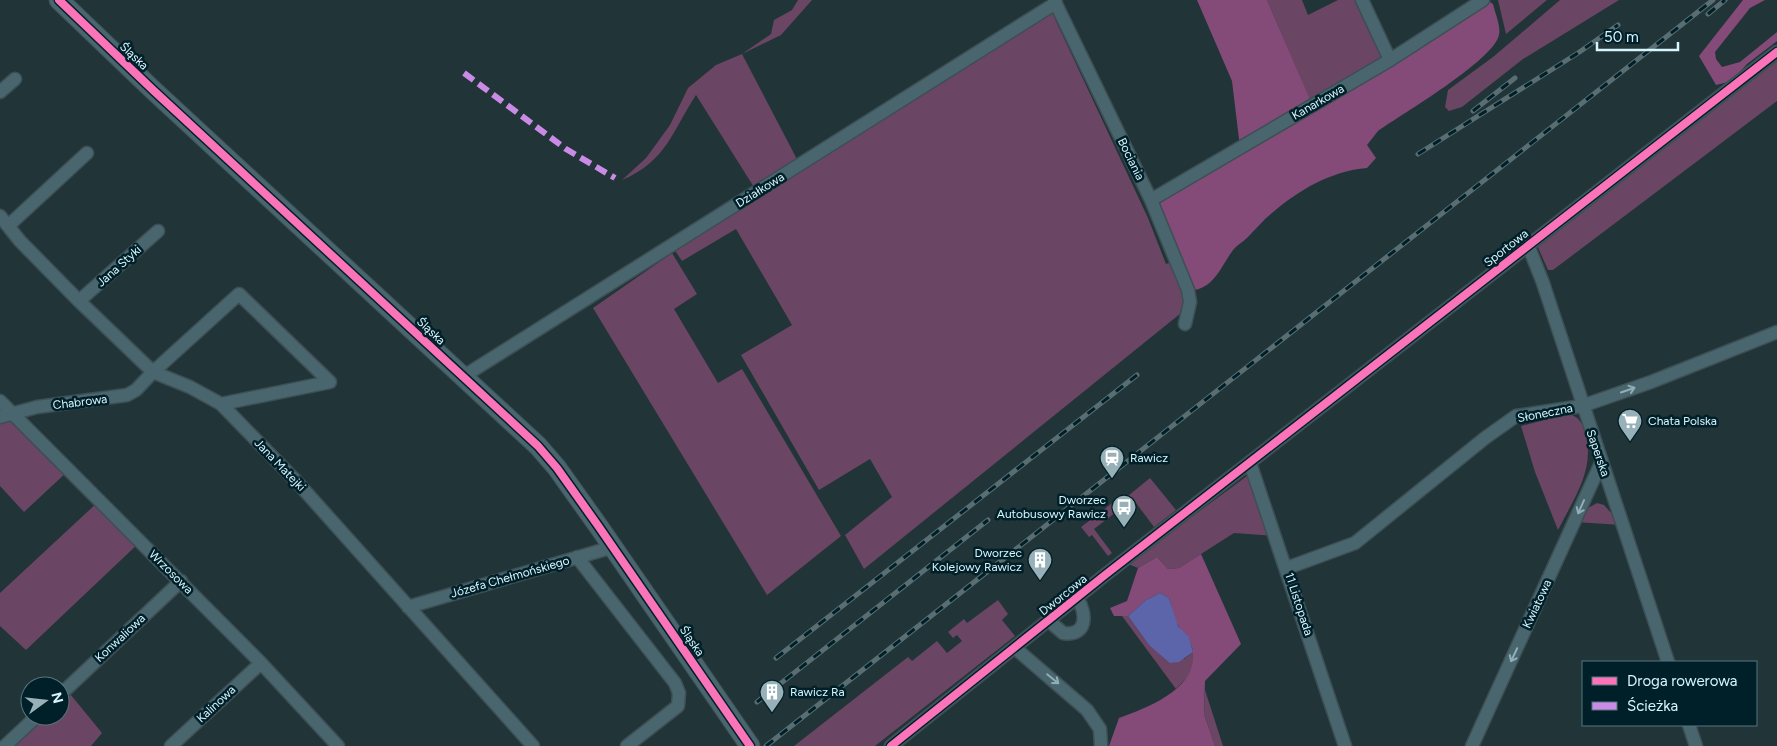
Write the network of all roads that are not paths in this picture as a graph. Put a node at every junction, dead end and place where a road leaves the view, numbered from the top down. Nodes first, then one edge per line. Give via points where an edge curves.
1 (59, 0) edge
2 (1362, 0) edge
3 (1483, 0) edge
4 (1055, 2) edge
5 (1777, 52) edge
6 (1390, 60) junction
7 (15, 79) dead end
8 (0, 92) edge
9 (87, 153) dead end
10 (1151, 200) junction
11 (4, 221) edge
12 (158, 231) dead end
13 (1528, 245) junction
14 (79, 301) junction
15 (1185, 324) dead end
16 (1777, 332) edge
17 (152, 372) junction
18 (464, 376) junction
19 (0, 401) edge
20 (221, 404) junction
21 (1582, 406) junction
22 (5, 415) edge
23 (1601, 462) junction
24 (1250, 463) junction
25 (613, 547) junction
26 (577, 557) junction
27 (1287, 568) junction
28 (181, 581) junction
29 (1077, 598) junction
30 (408, 607) junction
31 (1049, 620) junction
32 (1015, 648) junction
33 (1668, 661) edge
34 (261, 663) junction
35 (70, 686) edge
36 (26, 726) edge
37 (1689, 726) edge
38 (0, 741) edge
39 (5, 746) edge
40 (171, 746) edge
41 (338, 746) edge
42 (533, 746) edge
43 (627, 746) edge
44 (750, 746) edge
45 (891, 746) edge
46 (1102, 746) edge
47 (1345, 746) edge
48 (1472, 746) edge
49 (1696, 746) edge

1 - 18 street, Śląska
2 - 6 street
3 - 6 street, Kanarkowa
4 - 10 street, Bociania
4 - 18 street, Działkowa
5 - 13 street, Sportowa
6 - 10 street, Kanarkowa
7 - 8 street
9 - 11 street
10 - 15 street, Bociania via 1188,290 1190,302
11 - 14 street, Jana Matejki
12 - 14 street, Jana Styki
13 - 21 street, Saperska
13 - 24 street, Sportowa
14 - 17 street, Jana Matejki
21 -> 16 street, Słoneczna
17 - 20 street, Jana Matejki
17 - 20 street, Chabrowa via 239,294 330,382
17 - 22 street, Chabrowa via 127,395 37,407
18 - 25 street, Śląska via 538,446
19 - 22 street, Wrzosowa
20 - 30 street, Jana Matejki
21 - 23 street, Saperska
21 - 27 street, Słoneczna via 1516,416 1355,543
22 - 28 street, Wrzosowa
23 - 33 street, Saperska
23 -> 48 street, Kwiatowa
24 - 27 street, 11 Listopada
24 - 29 street, Dworcowa
25 - 26 street, Józefa Chełmońskiego
25 - 44 street, Śląska
26 - 30 street, Józefa Chełmońskiego
26 - 43 street via 675,683 680,700 678,706
27 - 47 street, 11 Listopada
28 - 34 street, Wrzosowa
28 - 35 street, Konwaliowa
29 - 31 street, Dworcowa
29 - 31 street, Dworcowa via 1085,616 1079,628 1062,633
30 - 42 street, Jana Matejki
31 - 32 street, Dworcowa
32 - 45 street, Dworcowa
32 -> 46 street via 1087,710 1100,729
34 - 40 street, Kalinowa
34 - 41 street, Wrzosowa
36 - 39 street
37 - 49 street
38 - 39 street

